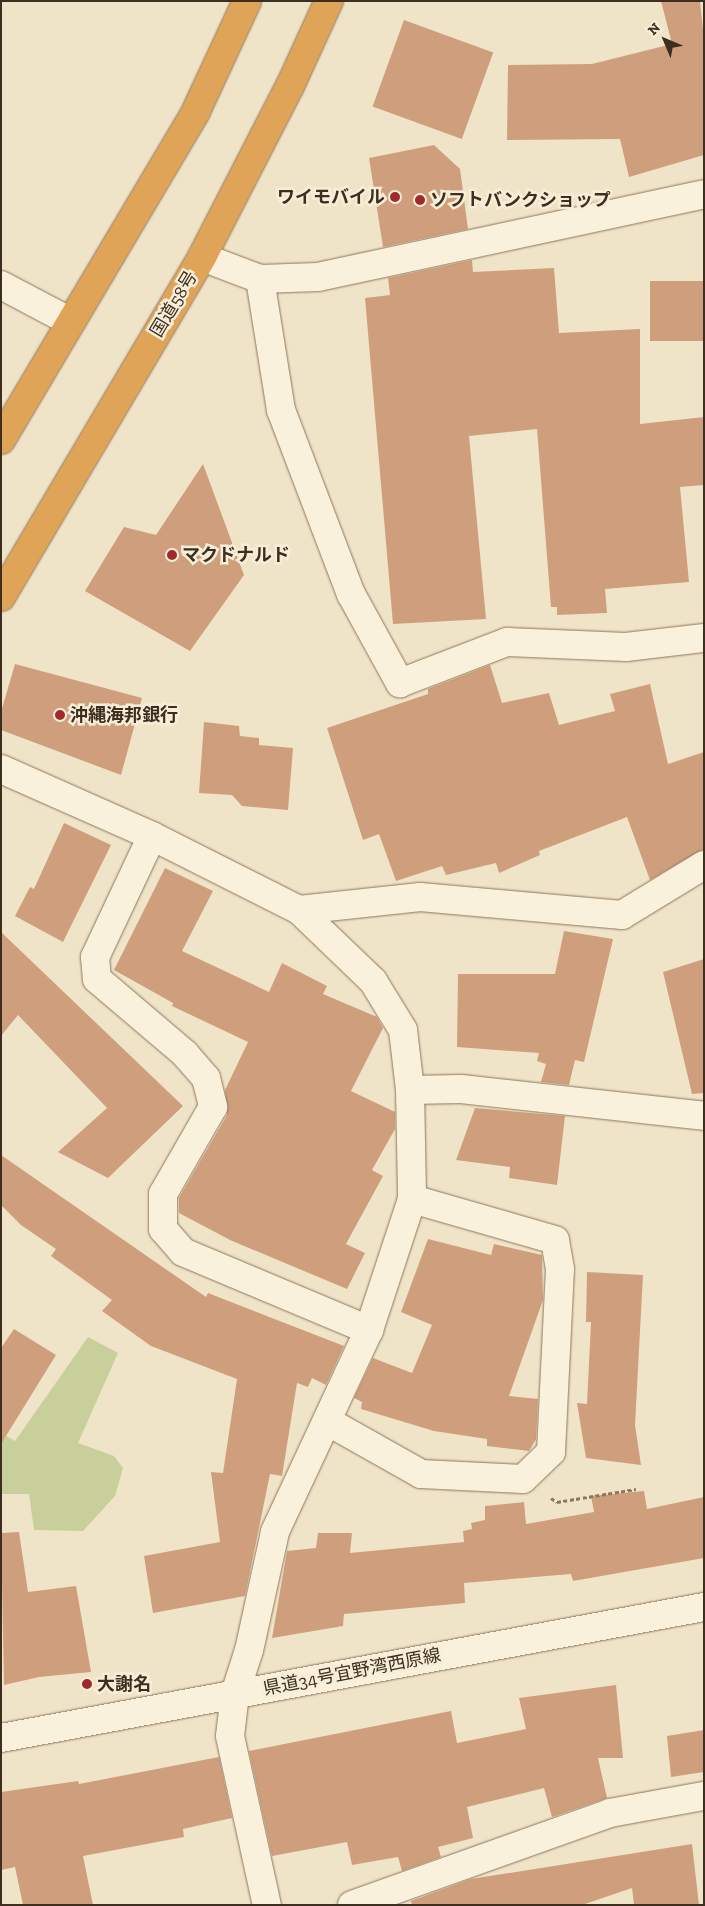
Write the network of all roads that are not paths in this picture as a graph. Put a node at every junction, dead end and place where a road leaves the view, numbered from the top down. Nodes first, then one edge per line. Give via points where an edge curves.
1 (247, 1) edge
2 (330, 1) edge
3 (704, 194) edge
4 (202, 257) junction
5 (260, 279) junction
6 (1, 285) edge
7 (71, 322) junction
8 (1, 440) edge
9 (1, 597) edge
10 (704, 638) edge
11 (1, 768) edge
12 (152, 836) junction
13 (704, 865) edge
14 (299, 910) junction
15 (410, 1090) junction
16 (704, 1116) edge
17 (412, 1199) junction
18 (369, 1330) junction
19 (327, 1421) junction
20 (704, 1607) edge
21 (235, 1694) junction
22 (1, 1738) edge
23 (704, 1796) edge
24 (267, 1905) edge
25 (352, 1905) edge

1 - 7 highway via 196,110
2 - 4 highway, 国道58号
3 - 5 street via 318,277
4 - 5 street
4 - 9 highway, 国道58号
5 - 10 street via 281,410 351,594 400,683 507,642 626,647
6 - 7 street
7 - 8 highway
11 - 12 street
12 - 14 street
12 - 18 street via 94,957 96,979 185,1054 206,1078 213,1108 163,1194 163,1229 183,1252
13 - 14 street via 622,915 420,896
14 - 15 street via 373,981 403,1030
15 - 16 street via 461,1089
15 - 17 street
17 - 18 street
17 - 19 street via 556,1240 560,1269 551,1452 523,1479 421,1474
18 - 19 street
19 - 21 street via 275,1532 250,1650
20 - 21 street, 県道34号宜野湾西原線
21 - 22 street, 県道34号宜野湾西原線
21 - 24 street via 230,1736
23 - 25 street via 610,1813

